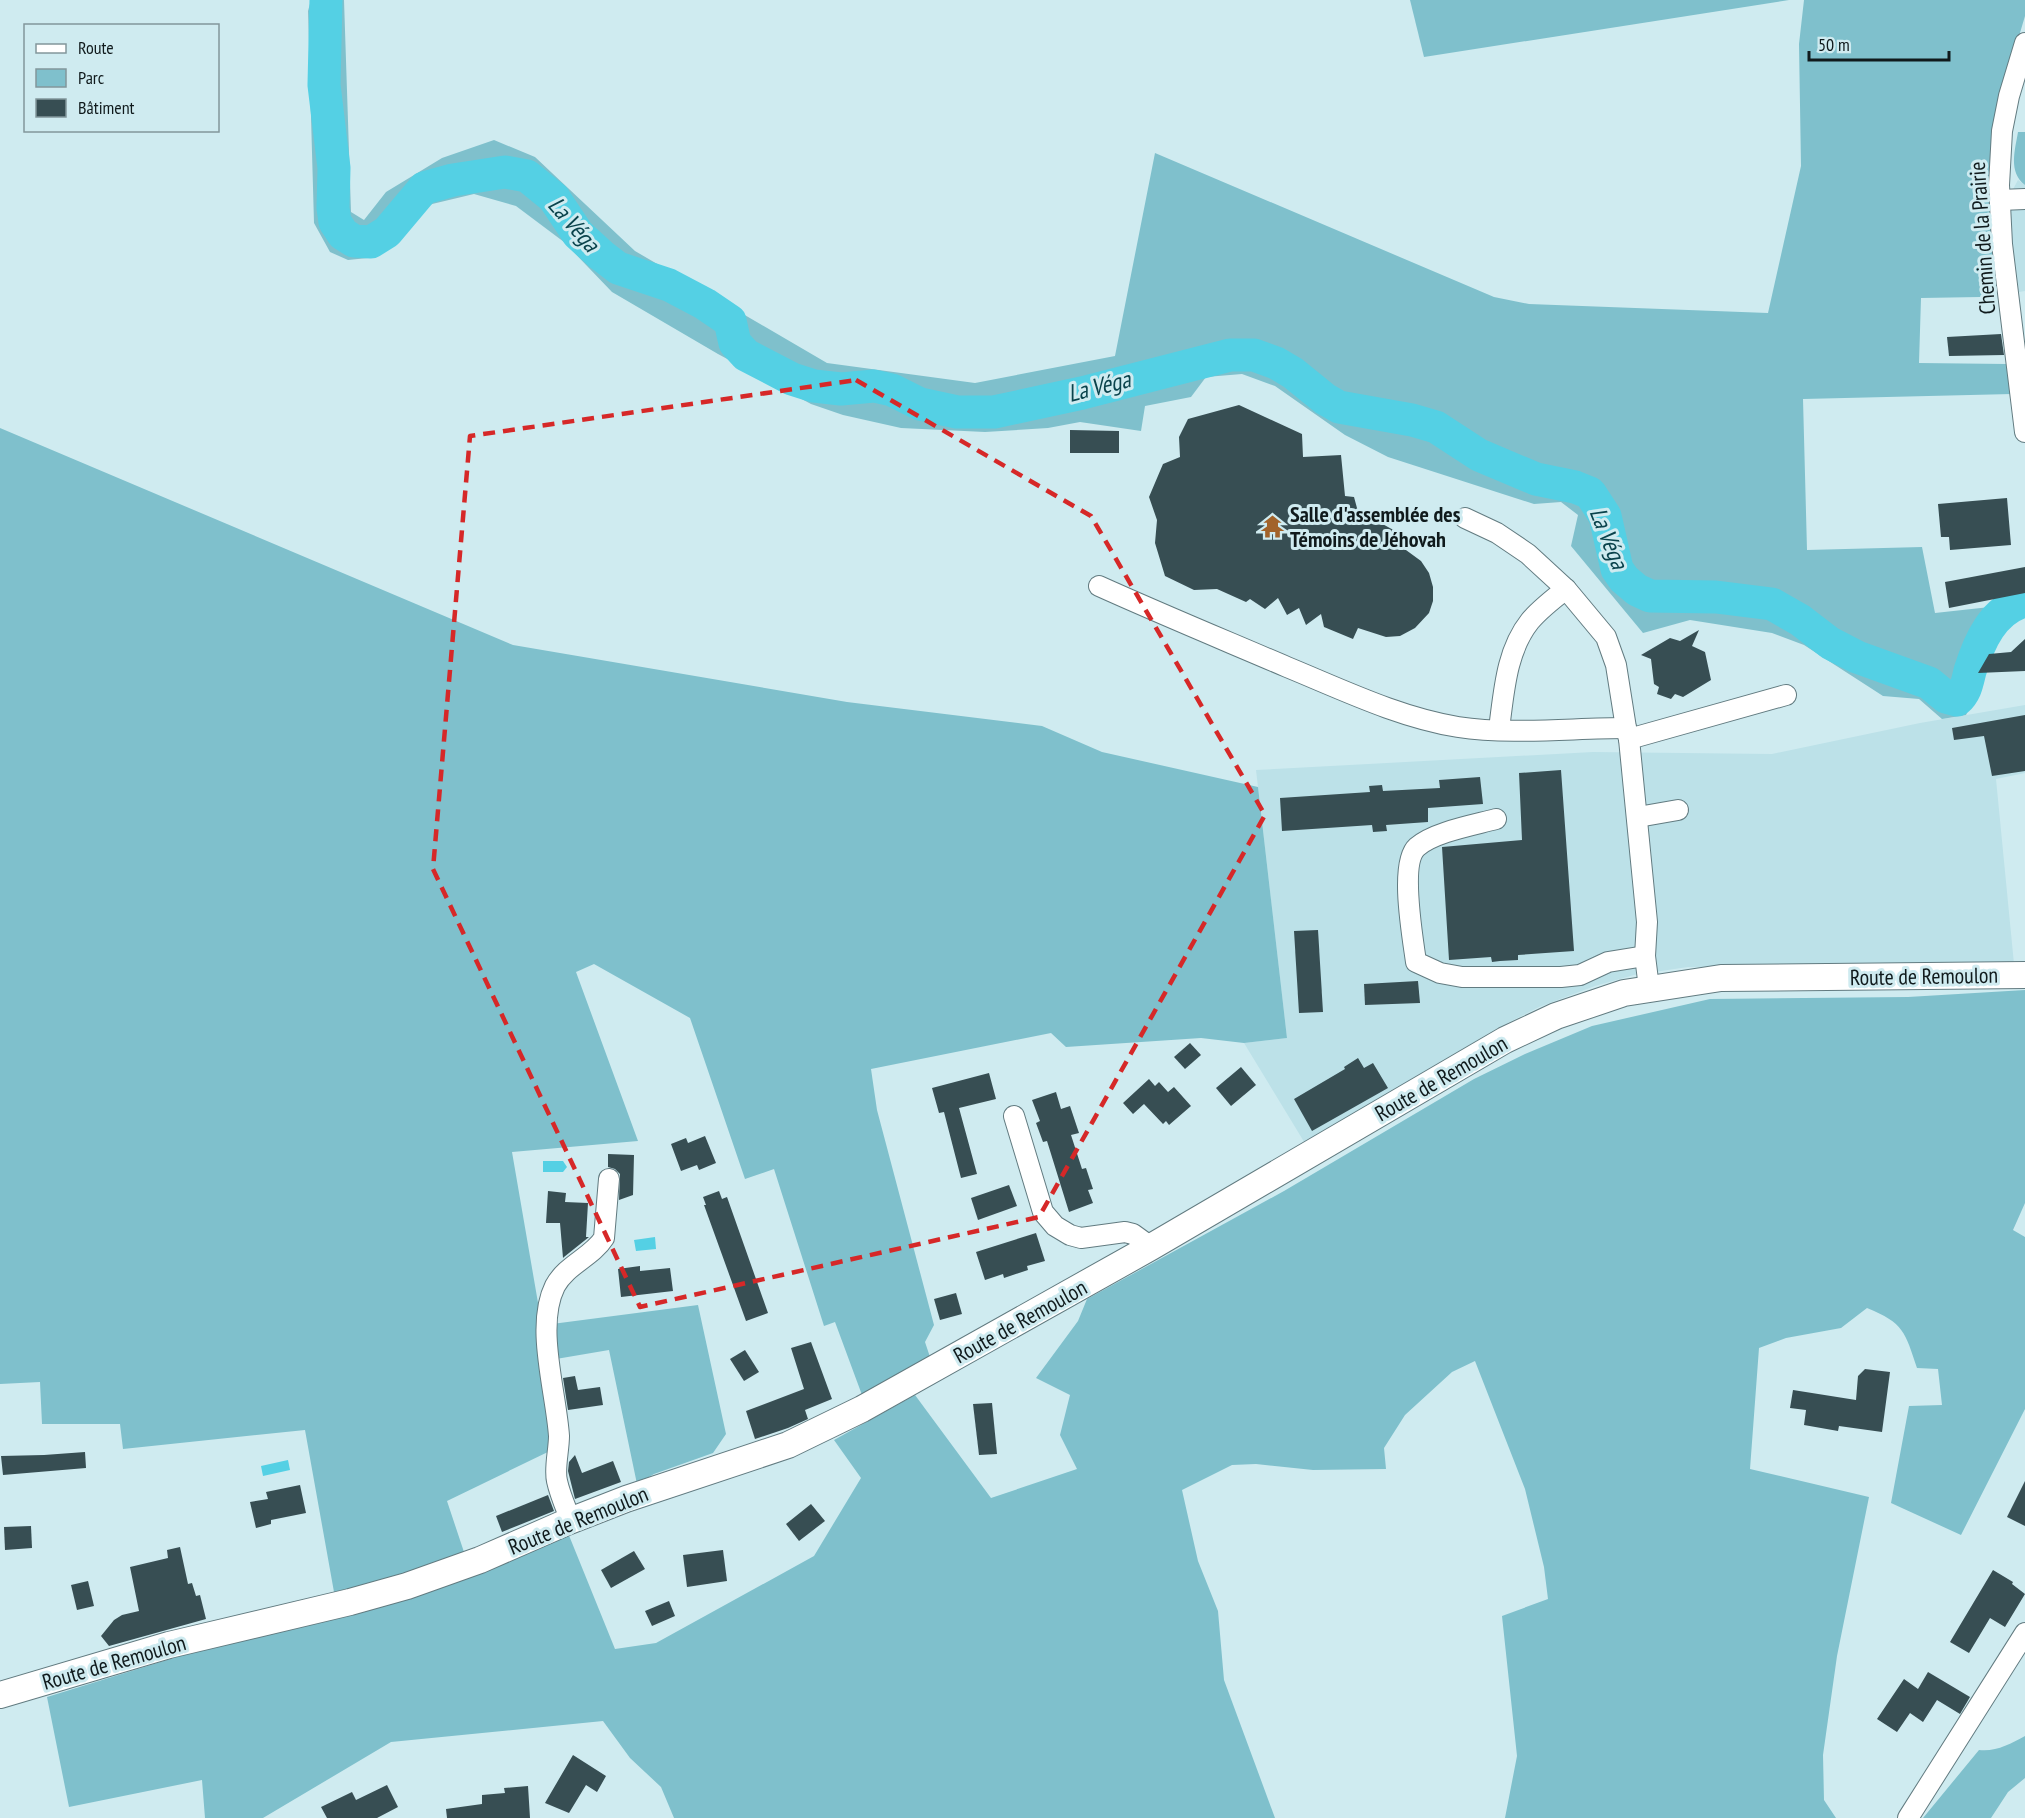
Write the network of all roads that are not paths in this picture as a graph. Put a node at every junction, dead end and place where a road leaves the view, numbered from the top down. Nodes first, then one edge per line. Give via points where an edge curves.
1 (2025, 43) edge
2 (2025, 199) edge
3 (2000, 200) junction
4 (2025, 432) edge
5 (1465, 518) dead end
6 (1099, 586) dead end
7 (1566, 589) junction
8 (1786, 695) dead end
9 (1499, 729) junction
10 (1627, 733) junction
11 (1678, 810) dead end
12 (1638, 817) junction
13 (1496, 819) dead end
14 (1645, 956) junction
15 (2025, 975) edge
16 (1649, 988) junction
17 (1014, 1116) dead end
18 (609, 1179) dead end
19 (1151, 1247) junction
20 (571, 1521) junction
21 (2025, 1633) edge
22 (0, 1695) edge
23 (1908, 1818) edge

1 - 3 street, Chemin de la Prairie via 2002,131
2 - 3 street
3 - 4 street, Chemin de la Prairie
5 - 7 street via 1512,542
6 - 9 street via 1392,711 1461,727
7 - 9 street via 1540,610 1520,638 1509,664
7 - 10 street via 1606,637 1616,665
8 - 10 street
9 - 10 street
10 - 12 street
11 - 12 street
12 - 14 street via 1647,922
13 - 14 street via 1443,833 1416,848 1409,862 1407,898 1416,962 1440,973 1462,977 1561,977 1581,975 1608,962
14 - 16 street
15 - 16 main road, Route de Remoulon via 1721,978
16 - 19 main road, Route de Remoulon via 1556,1016 1505,1040
17 - 19 street via 1043,1212 1055,1226 1081,1238 1125,1232
18 - 20 street via 604,1238 600,1246 562,1275 549,1303 546,1331 560,1452 557,1480
19 - 20 main road, Route de Remoulon via 817,1432
20 - 22 main road, Route de Remoulon via 480,1560 388,1592 169,1645
21 - 23 street

